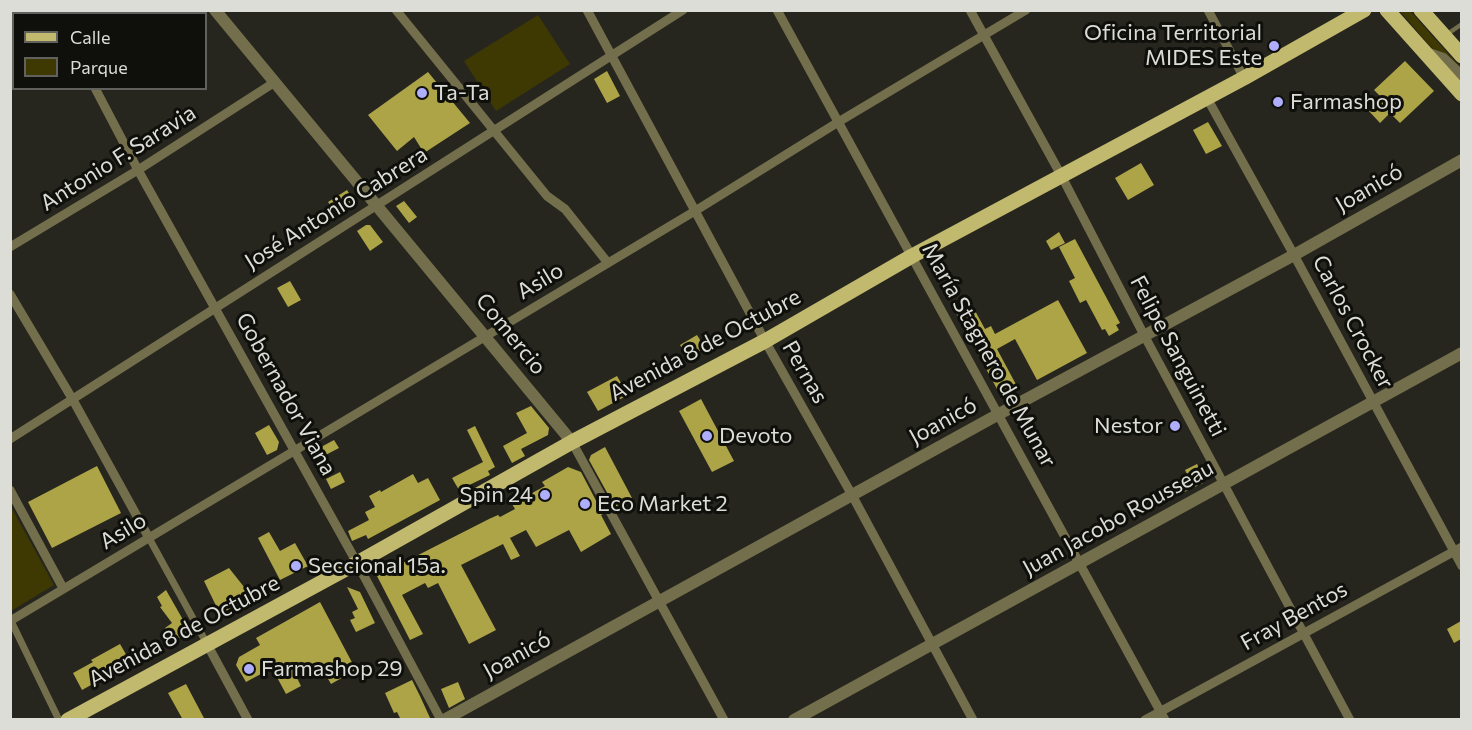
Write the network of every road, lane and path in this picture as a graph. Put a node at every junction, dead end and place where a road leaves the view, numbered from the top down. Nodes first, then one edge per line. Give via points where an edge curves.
1 (215, 10) edge
2 (396, 10) edge
3 (587, 10) edge
4 (683, 10) edge
5 (777, 10) edge
6 (970, 10) edge
7 (1026, 10) edge
8 (1208, 10) edge
9 (1364, 10) edge
10 (1387, 10) edge
11 (1421, 10) edge
12 (1461, 24) edge
13 (983, 36) junction
14 (1444, 36) junction
15 (1426, 53) junction
16 (1461, 56) edge
17 (612, 57) junction
18 (1461, 77) edge
19 (1244, 78) junction
20 (275, 82) junction
21 (96, 90) edge
22 (1461, 94) edge
23 (1207, 98) junction
24 (840, 121) junction
25 (494, 131) junction
26 (1461, 160) edge
27 (138, 170) junction
28 (1061, 175) junction
29 (377, 205) junction
30 (695, 211) junction
31 (10, 247) edge
32 (1294, 255) junction
33 (912, 256) junction
34 (608, 263) junction
35 (10, 294) edge
36 (216, 307) junction
37 (1144, 335) junction
38 (486, 336) junction
39 (765, 341) junction
40 (1461, 353) edge
41 (73, 400) junction
42 (1374, 401) junction
43 (999, 414) junction
44 (10, 439) edge
45 (572, 442) junction
46 (295, 452) junction
47 (1224, 484) junction
48 (10, 490) edge
49 (852, 495) junction
50 (149, 538) junction
51 (1458, 549) edge
52 (357, 563) junction
53 (1080, 563) junction
54 (1461, 566) edge
55 (63, 588) junction
56 (659, 601) junction
57 (11, 621) edge
58 (1305, 632) junction
59 (207, 644) junction
60 (931, 645) junction
61 (1163, 715) edge
62 (59, 720) edge
63 (68, 720) edge
64 (248, 720) edge
65 (443, 720) edge
66 (724, 720) edge
67 (794, 720) edge
68 (973, 720) edge
69 (1145, 720) edge
70 (1350, 720) edge

1 - 20 street, Comercio
2 - 25 street
3 - 17 street, Pernas
4 - 17 street, José Antonio Cabrera
5 - 24 street, María Stagnero de Munar
6 - 13 street, Felipe Sanguinetti
7 - 13 street, Asilo
8 - 19 street
9 - 19 main road, Avenida 8 de Octubre
10 - 15 main road
11 - 14 main road
12 - 14 lane
13 - 24 street, Asilo
13 - 28 street, Felipe Sanguinetti
14 - 16 main road
15 - 18 street via 1443,59
15 - 22 main road
17 - 25 street, José Antonio Cabrera
17 - 30 street, Pernas
19 - 23 main road, Avenida 8 de Octubre
20 - 27 street, Antonio F. Saravia
20 - 29 street, Comercio
21 - 27 street, Gobernador Viana
23 - 28 main road, Avenida 8 de Octubre
23 - 32 street, Carlos Crocker
24 - 30 street, Asilo
24 - 33 street, María Stagnero de Munar
25 - 29 street, José Antonio Cabrera
25 - 34 street via 548,196 566,209
26 - 32 street, Joanicó
27 - 31 street, Antonio F. Saravia
27 - 36 street, Gobernador Viana
28 - 33 main road, Avenida 8 de Octubre
28 - 37 street, Felipe Sanguinetti
29 - 36 street, José Antonio Cabrera
29 - 38 street, Comercio
30 - 34 street, Asilo
30 - 39 street, Pernas
32 - 37 street, Joanicó
32 - 42 street, Carlos Crocker
33 - 39 main road, Avenida 8 de Octubre
33 - 43 street, María Stagnero de Munar
34 - 38 street, Asilo
35 - 41 street
36 - 41 street, José Antonio Cabrera
36 - 46 street, Gobernador Viana
37 - 43 street, Joanicó
37 - 47 street, Felipe Sanguinetti
38 - 45 street, Comercio
38 - 46 street, Asilo
39 - 45 main road, Avenida 8 de Octubre
39 - 49 street, Pernas
40 - 42 street, Juan Jacobo Rousseau
41 - 44 street, José Antonio Cabrera
41 - 50 street
42 - 47 street, Juan Jacobo Rousseau
42 - 51 street, Carlos Crocker
43 - 49 street, Joanicó
43 - 53 street, María Stagnero de Munar
45 - 52 main road, Avenida 8 de Octubre
45 - 56 street, Comercio
46 - 50 street, Asilo
46 - 52 street, Gobernador Viana
47 - 53 street, Juan Jacobo Rousseau
47 - 58 street, Felipe Sanguinetti
48 - 55 street
49 - 56 street, Joanicó
49 - 60 street, Pernas
50 - 55 street, Asilo
50 - 59 street
51 - 54 street, Carlos Crocker
51 - 58 street, Fray Bentos
52 - 59 main road, Avenida 8 de Octubre
52 - 65 street, Gobernador Viana
53 - 60 street, Juan Jacobo Rousseau
53 - 61 street, María Stagnero de Munar
55 - 57 street, Asilo
56 - 65 street, Joanicó
56 - 66 street, Comercio
57 - 62 street
58 - 61 street, Fray Bentos
58 - 70 street, Felipe Sanguinetti
59 - 63 main road, Avenida 8 de Octubre
59 - 64 street
60 - 67 street, Juan Jacobo Rousseau
60 - 68 street, Pernas
61 - 69 street, Fray Bentos

